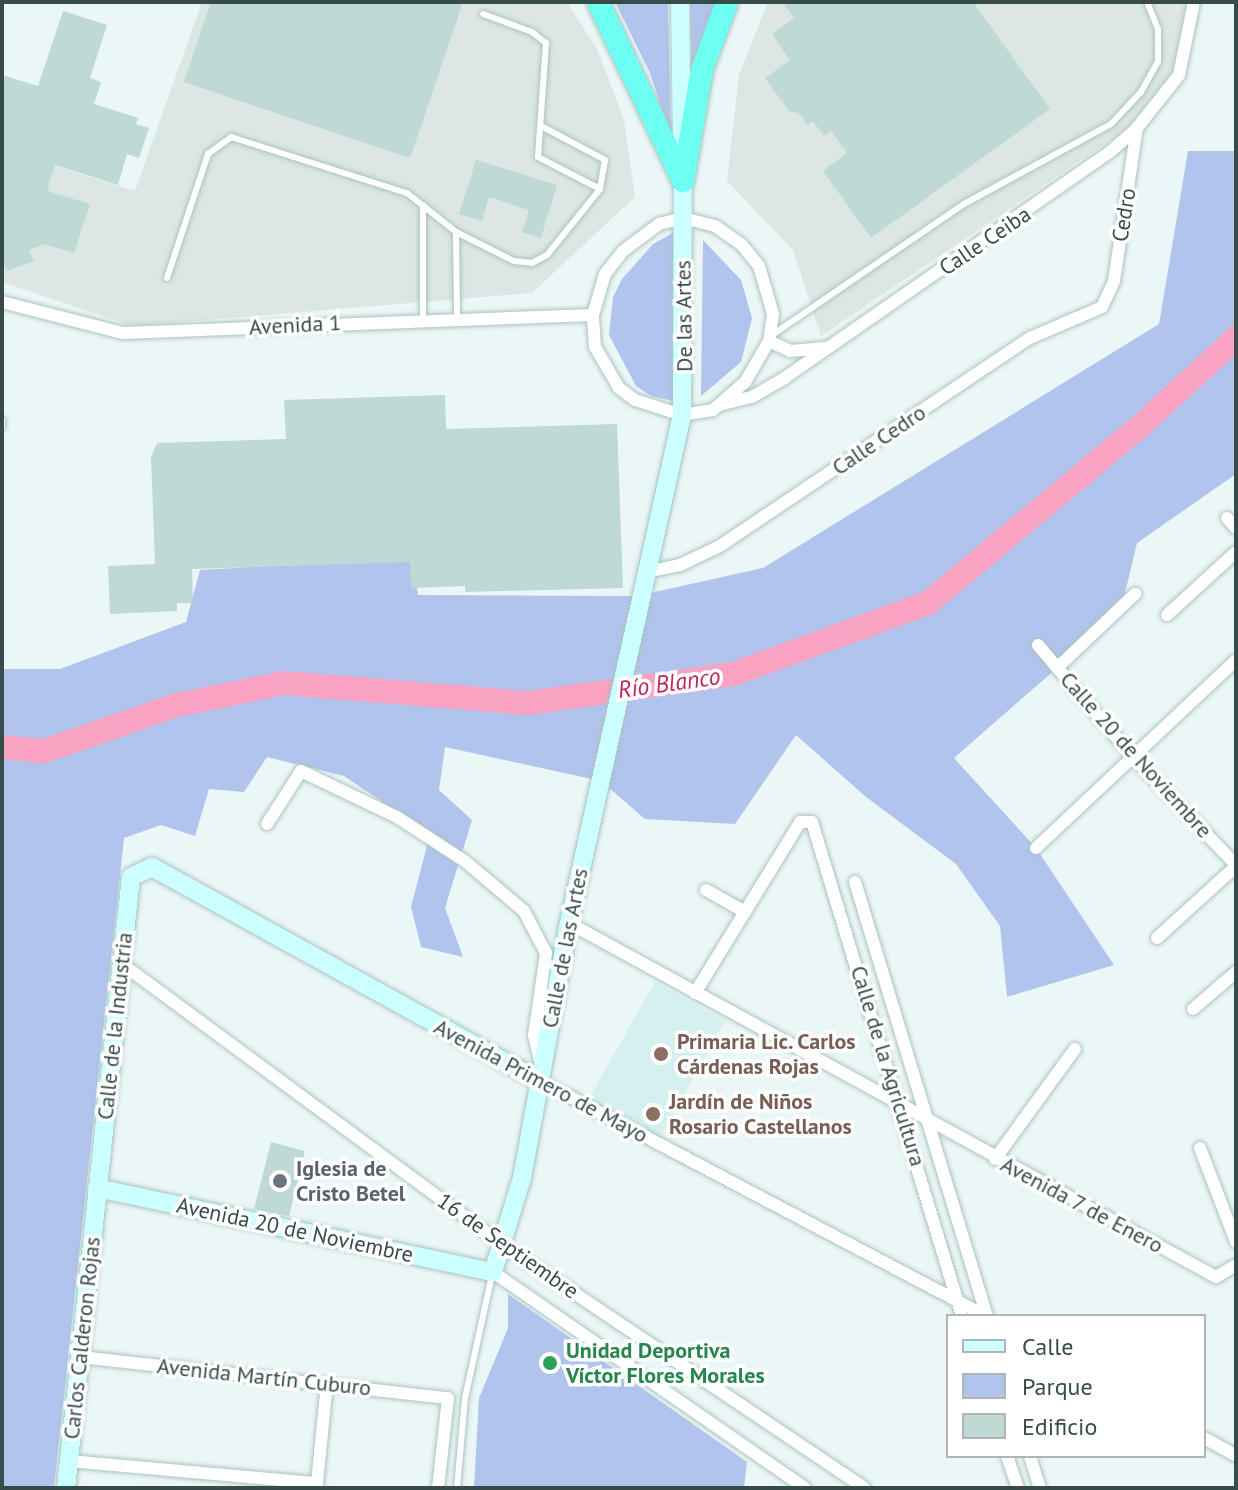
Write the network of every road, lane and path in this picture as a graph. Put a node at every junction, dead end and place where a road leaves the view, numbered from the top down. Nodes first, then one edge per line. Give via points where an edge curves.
1 (598, 2) edge
2 (680, 2) edge
3 (727, 2) edge
4 (1147, 2) edge
5 (1194, 2) edge
6 (483, 14) dead end
7 (543, 127) junction
8 (1137, 128) junction
9 (683, 181) junction
10 (600, 189) junction
11 (423, 205) junction
12 (683, 218) junction
13 (456, 232) junction
14 (167, 278) dead end
15 (1107, 301) joint
16 (2, 302) edge
17 (593, 315) junction
18 (457, 317) junction
19 (423, 319) junction
20 (769, 339) junction
21 (829, 348) junction
22 (719, 405) junction
23 (682, 415) junction
24 (2, 420) edge
25 (2, 427) edge
26 (1227, 518) dead end
27 (1236, 528) edge
28 (1236, 552) edge
29 (647, 572) junction
30 (1135, 594) dead end
31 (1167, 615) dead end
32 (636, 624) joint
33 (1038, 645) dead end
34 (1236, 660) edge
35 (1057, 668) junction
36 (1134, 758) junction
37 (267, 824) dead end
38 (1036, 848) dead end
39 (1236, 865) edge
40 (142, 869) joint
41 (855, 882) dead end
42 (706, 890) dead end
43 (745, 912) junction
44 (569, 923) junction
45 (1157, 938) dead end
46 (122, 964) junction
47 (1236, 972) edge
48 (695, 993) junction
49 (1193, 1009) dead end
50 (1075, 1049) dead end
51 (541, 1075) junction
52 (914, 1114) junction
53 (1200, 1148) dead end
54 (995, 1159) junction
55 (97, 1188) junction
56 (1236, 1242) edge
57 (503, 1245) junction
58 (1236, 1265) edge
59 (493, 1272) junction
60 (974, 1313) edge
61 (80, 1357) junction
62 (327, 1383) junction
63 (1206, 1439) edge
64 (1236, 1456) edge
65 (1008, 1458) edge
66 (1031, 1458) edge
67 (69, 1461) junction
68 (66, 1488) edge
69 (438, 1488) edge
70 (457, 1488) edge
71 (805, 1488) edge
72 (864, 1488) edge
73 (1018, 1488) edge
74 (1040, 1488) edge

1 - 9 highway
2 - 9 street, De las Artes
3 - 9 highway via 702,70
4 - 20 lane via 1158,29 1158,61 1141,92 1111,124 964,204
5 - 8 street, Calle Ceiba via 1179,75
6 - 7 lane via 532,32 546,43
7 - 10 lane via 605,160
7 - 10 lane via 537,151 541,162
8 - 15 street, Cedro
8 - 21 street, Calle Ceiba via 1047,199
9 - 12 street, De las Artes
10 - 13 lane via 539,261 514,261
11 - 13 lane
11 - 14 lane via 407,193 231,137 212,148 205,162
11 - 19 lane
12 - 17 street via 659,224 623,251 605,274
12 - 20 street via 715,226 759,266 770,289
12 - 23 street, De las Artes
13 - 18 lane
15 - 29 street, Calle Cedro via 1096,312 1030,338 720,546 680,565
16 - 19 street, Avenida 1 via 123,333
17 - 18 street, Avenida 1
17 - 23 street via 595,347 619,388 635,400
18 - 19 street, Avenida 1
20 - 21 street via 803,352
20 - 22 street via 745,382
21 - 22 street, Calle Ceiba via 752,397
22 - 23 street, Calle Ceiba
23 - 29 street, De las Artes
24 - 25 lane
26 - 27 street
28 - 31 street
29 - 32 street, De las Artes
30 - 35 street
32 - 44 street, Calle de las Artes
33 - 35 street, Calle 20 de Noviembre
34 - 36 street
35 - 36 street, Calle 20 de Noviembre
36 - 38 street
36 - 39 street, Calle 20 de Noviembre
37 - 51 street via 301,771 397,817 466,862 524,911 546,953 534,1035
39 - 45 street
40 - 46 street, Calle de la Industria via 131,877
40 - 51 street, Avenida Primero de Mayo via 152,867
41 - 52 street, Calle de la Agricultura
42 - 43 street
43 - 48 street
43 - 52 street, Calle de la Agricultura via 800,822 808,820 815,826
44 - 48 street, Avenida 7 de Enero
44 - 51 street, Calle de las Artes
46 - 55 street, Calle de la Industria
46 - 57 street, 16 de Septiembre
47 - 49 street
48 - 52 street, Avenida 7 de Enero
50 - 54 street
51 - 57 street, Calle de las Artes
51 - 60 street, Avenida Primero de Mayo
52 - 54 street, Avenida 7 de Enero
52 - 60 street, Calle de la Agricultura
52 - 60 street, Calle de la Agricultura
53 - 56 street
54 - 58 street, Avenida 7 de Enero via 1216,1277
55 - 59 street, Avenida 20 de Noviembre
55 - 61 street, Carlos Calderon Rojas
57 - 59 street, Calle de las Artes
57 - 72 street, 16 de Septiembre
59 - 70 lane via 465,1398
59 - 71 street
61 - 62 street, Avenida Martín Cuburo
61 - 67 street, Carlos Calderon Rojas
62 - 67 street via 317,1483
62 - 69 street, Avenida Martín Cuburo via 448,1398
63 - 64 street
65 - 73 street
66 - 74 street
67 - 68 street, Carlos Calderon Rojas

